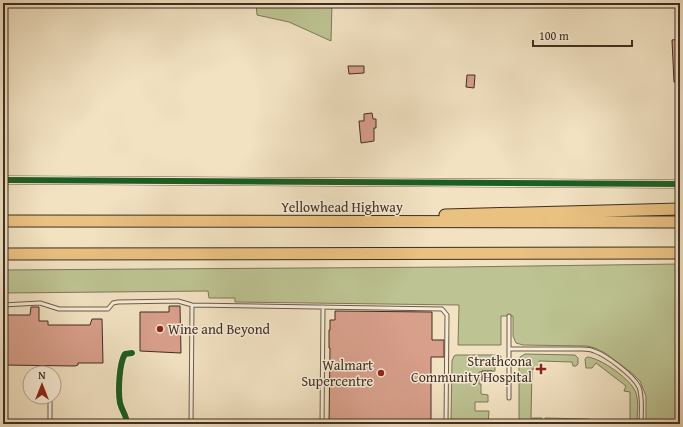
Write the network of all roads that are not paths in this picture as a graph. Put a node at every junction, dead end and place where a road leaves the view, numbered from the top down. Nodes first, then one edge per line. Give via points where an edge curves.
1 (3, 180) edge
2 (680, 184) edge
3 (680, 209) edge
4 (3, 221) edge
5 (318, 222) junction
6 (680, 222) edge
7 (680, 253) edge
8 (3, 254) edge
9 (3, 305) edge
10 (192, 305) junction
11 (322, 307) junction
12 (509, 316) dead end
13 (509, 349) junction
14 (509, 398) dead end
15 (50, 405) edge
16 (50, 424) edge
17 (191, 424) edge
18 (322, 424) edge
19 (446, 424) edge
20 (640, 424) edge

1 - 2 street
3 - 5 highway via 380,216
4 - 5 highway, Yellowhead Highway
5 - 6 highway, Yellowhead Highway
7 - 8 highway
9 - 10 lane via 40,303 59,309 108,309 118,302 178,301
10 - 11 lane
10 - 17 lane
11 - 18 lane
11 - 19 lane via 436,308 444,311 447,315
12 - 13 lane
13 - 14 lane
13 - 20 lane via 582,349 593,350 604,356 634,379 639,388
15 - 16 lane

